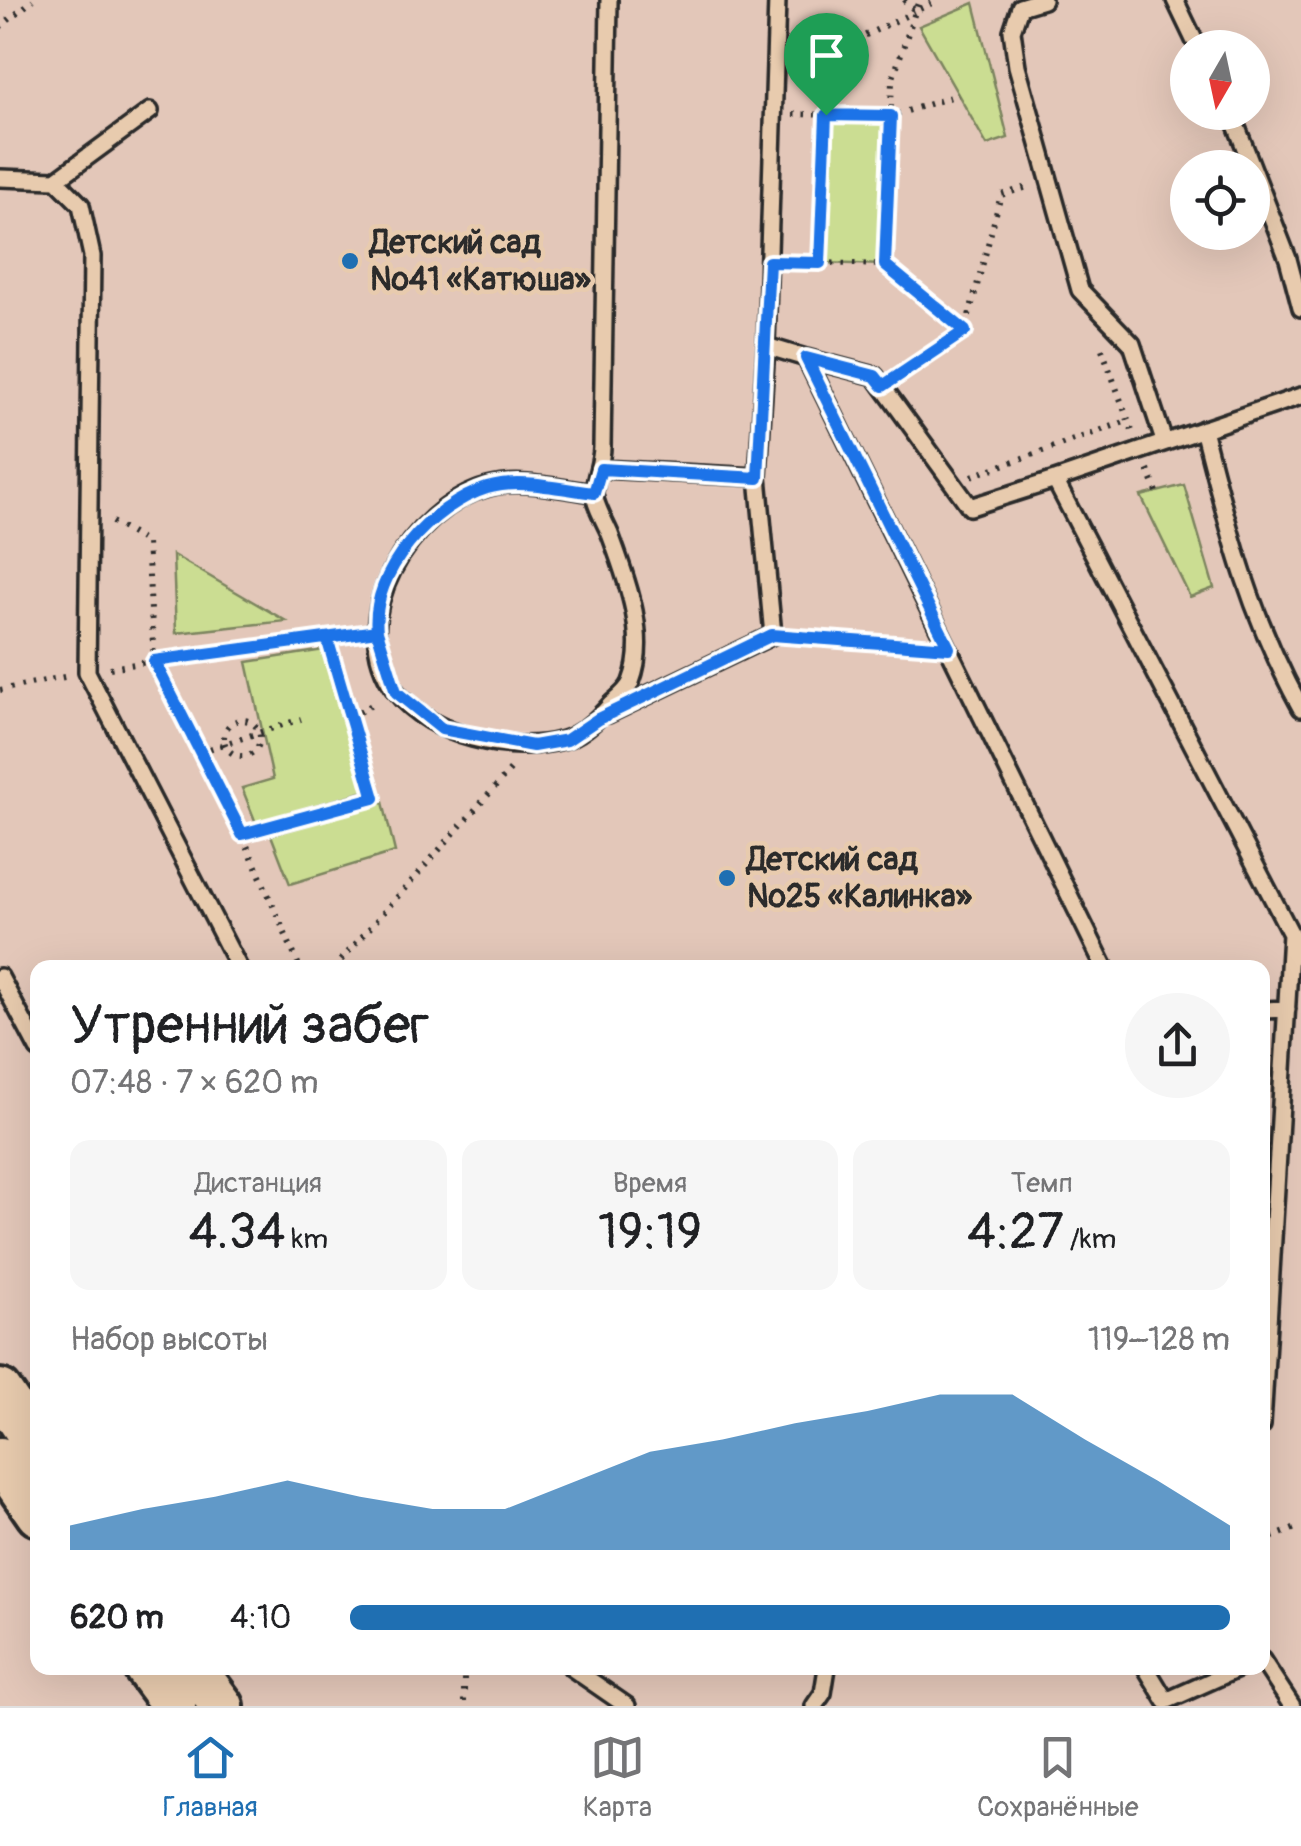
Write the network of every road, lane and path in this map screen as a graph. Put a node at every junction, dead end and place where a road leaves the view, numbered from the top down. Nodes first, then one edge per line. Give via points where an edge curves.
1 (33, 0) edge
2 (609, 0) edge
3 (777, 0) edge
4 (904, 0) edge
5 (918, 0) edge
6 (939, 0) edge
7 (1044, 0) edge
8 (1175, 0) edge
9 (915, 12) junction
10 (0, 26) edge
11 (1189, 30) edge
12 (828, 53) junction
13 (774, 78) junction
14 (958, 95) dead end
15 (150, 112) dead end
16 (773, 114) junction
17 (826, 115) junction
18 (891, 116) junction
19 (1238, 130) edge
20 (0, 178) edge
21 (56, 180) junction
22 (1048, 181) junction
23 (769, 262) junction
24 (820, 263) junction
25 (885, 265) junction
26 (1080, 290) junction
27 (1301, 308) edge
28 (965, 331) junction
29 (766, 346) junction
30 (806, 358) junction
31 (883, 386) junction
32 (1301, 396) edge
33 (1154, 411) junction
34 (1128, 420) junction
35 (1202, 429) junction
36 (1164, 441) junction
37 (1139, 450) junction
38 (601, 469) junction
39 (758, 478) junction
40 (1055, 480) junction
41 (952, 483) junction
42 (1157, 492) dead end
43 (594, 493) junction
44 (89, 508) junction
45 (377, 631) junction
46 (772, 635) junction
47 (327, 638) junction
48 (949, 648) junction
49 (154, 661) junction
50 (88, 672) junction
51 (0, 690) edge
52 (1301, 708) edge
53 (301, 719) dead end
54 (598, 719) junction
55 (260, 731) junction
56 (225, 744) junction
57 (533, 746) junction
58 (200, 752) junction
59 (242, 834) junction
60 (234, 960) edge
61 (297, 960) edge
62 (341, 960) edge
63 (1101, 960) edge
64 (0, 978) edge
65 (1286, 1008) junction
66 (1270, 1009) edge
67 (30, 1034) edge
68 (1301, 1090) edge
69 (1282, 1095) junction
70 (1270, 1293) edge
71 (0, 1391) edge
72 (30, 1436) edge
73 (1301, 1526) edge
74 (1270, 1538) edge
75 (1270, 1672) edge
76 (151, 1675) edge
77 (199, 1675) edge
78 (464, 1675) edge
79 (582, 1675) edge
80 (826, 1675) edge
81 (1150, 1675) edge
82 (1224, 1675) edge
83 (174, 1706) edge
84 (222, 1706) edge
85 (464, 1706) edge
86 (627, 1706) edge
87 (814, 1706) edge
88 (1292, 1706) edge

1 - 10 path
2 - 38 lane
3 - 13 lane
4 - 9 path
5 - 9 path
6 - 9 path
7 - 22 lane via 1020,7 1012,32
8 - 11 lane
9 - 12 path
9 - 18 path via 892,81
12 - 13 path
12 - 17 path
13 - 16 lane
14 - 18 path
15 - 21 lane
16 - 17 path
16 - 23 lane
17 - 18 path
17 - 24 path
18 - 25 path
19 - 27 lane
20 - 21 lane
21 - 44 lane via 81,205 92,256
22 - 26 lane
22 - 28 path via 1001,196
23 - 24 path
23 - 29 lane
24 - 25 path
25 - 28 path
26 - 33 lane via 1132,344
26 - 34 path
28 - 31 path
29 - 30 lane
29 - 39 lane
30 - 31 lane via 875,376
30 - 48 lane
31 - 41 lane
32 - 35 lane
33 - 34 path
33 - 36 lane
34 - 37 path
34 - 41 path
35 - 36 lane
35 - 52 lane via 1239,575
36 - 37 lane
37 - 40 lane
37 - 42 path
38 - 39 lane
38 - 43 lane
39 - 46 lane
40 - 41 lane via 970,507
40 - 65 lane via 1291,934
43 - 45 lane via 520,484 488,488 455,503 384,577
43 - 54 lane via 625,575 638,642 630,684
44 - 49 path via 147,542
44 - 50 lane
45 - 47 path
45 - 57 lane via 396,692 442,729
46 - 48 path
46 - 54 lane
47 - 49 path
47 - 59 path via 374,798
48 - 63 lane
49 - 50 path
49 - 58 path
50 - 51 path
50 - 60 lane
53 - 55 path
54 - 57 lane via 567,740
55 - 56 path
55 - 56 path via 249,720 234,722 224,731
55 - 56 path via 261,744 247,756
56 - 58 path
57 - 62 path
58 - 59 path
59 - 61 path
64 - 67 lane
65 - 66 lane
65 - 69 lane
68 - 69 lane
69 - 70 lane
71 - 72 main road
73 - 74 path
75 - 88 lane
76 - 83 main road
77 - 84 main road
78 - 85 path
79 - 86 lane
80 - 87 lane
81 - 82 lane via 1166,1701

